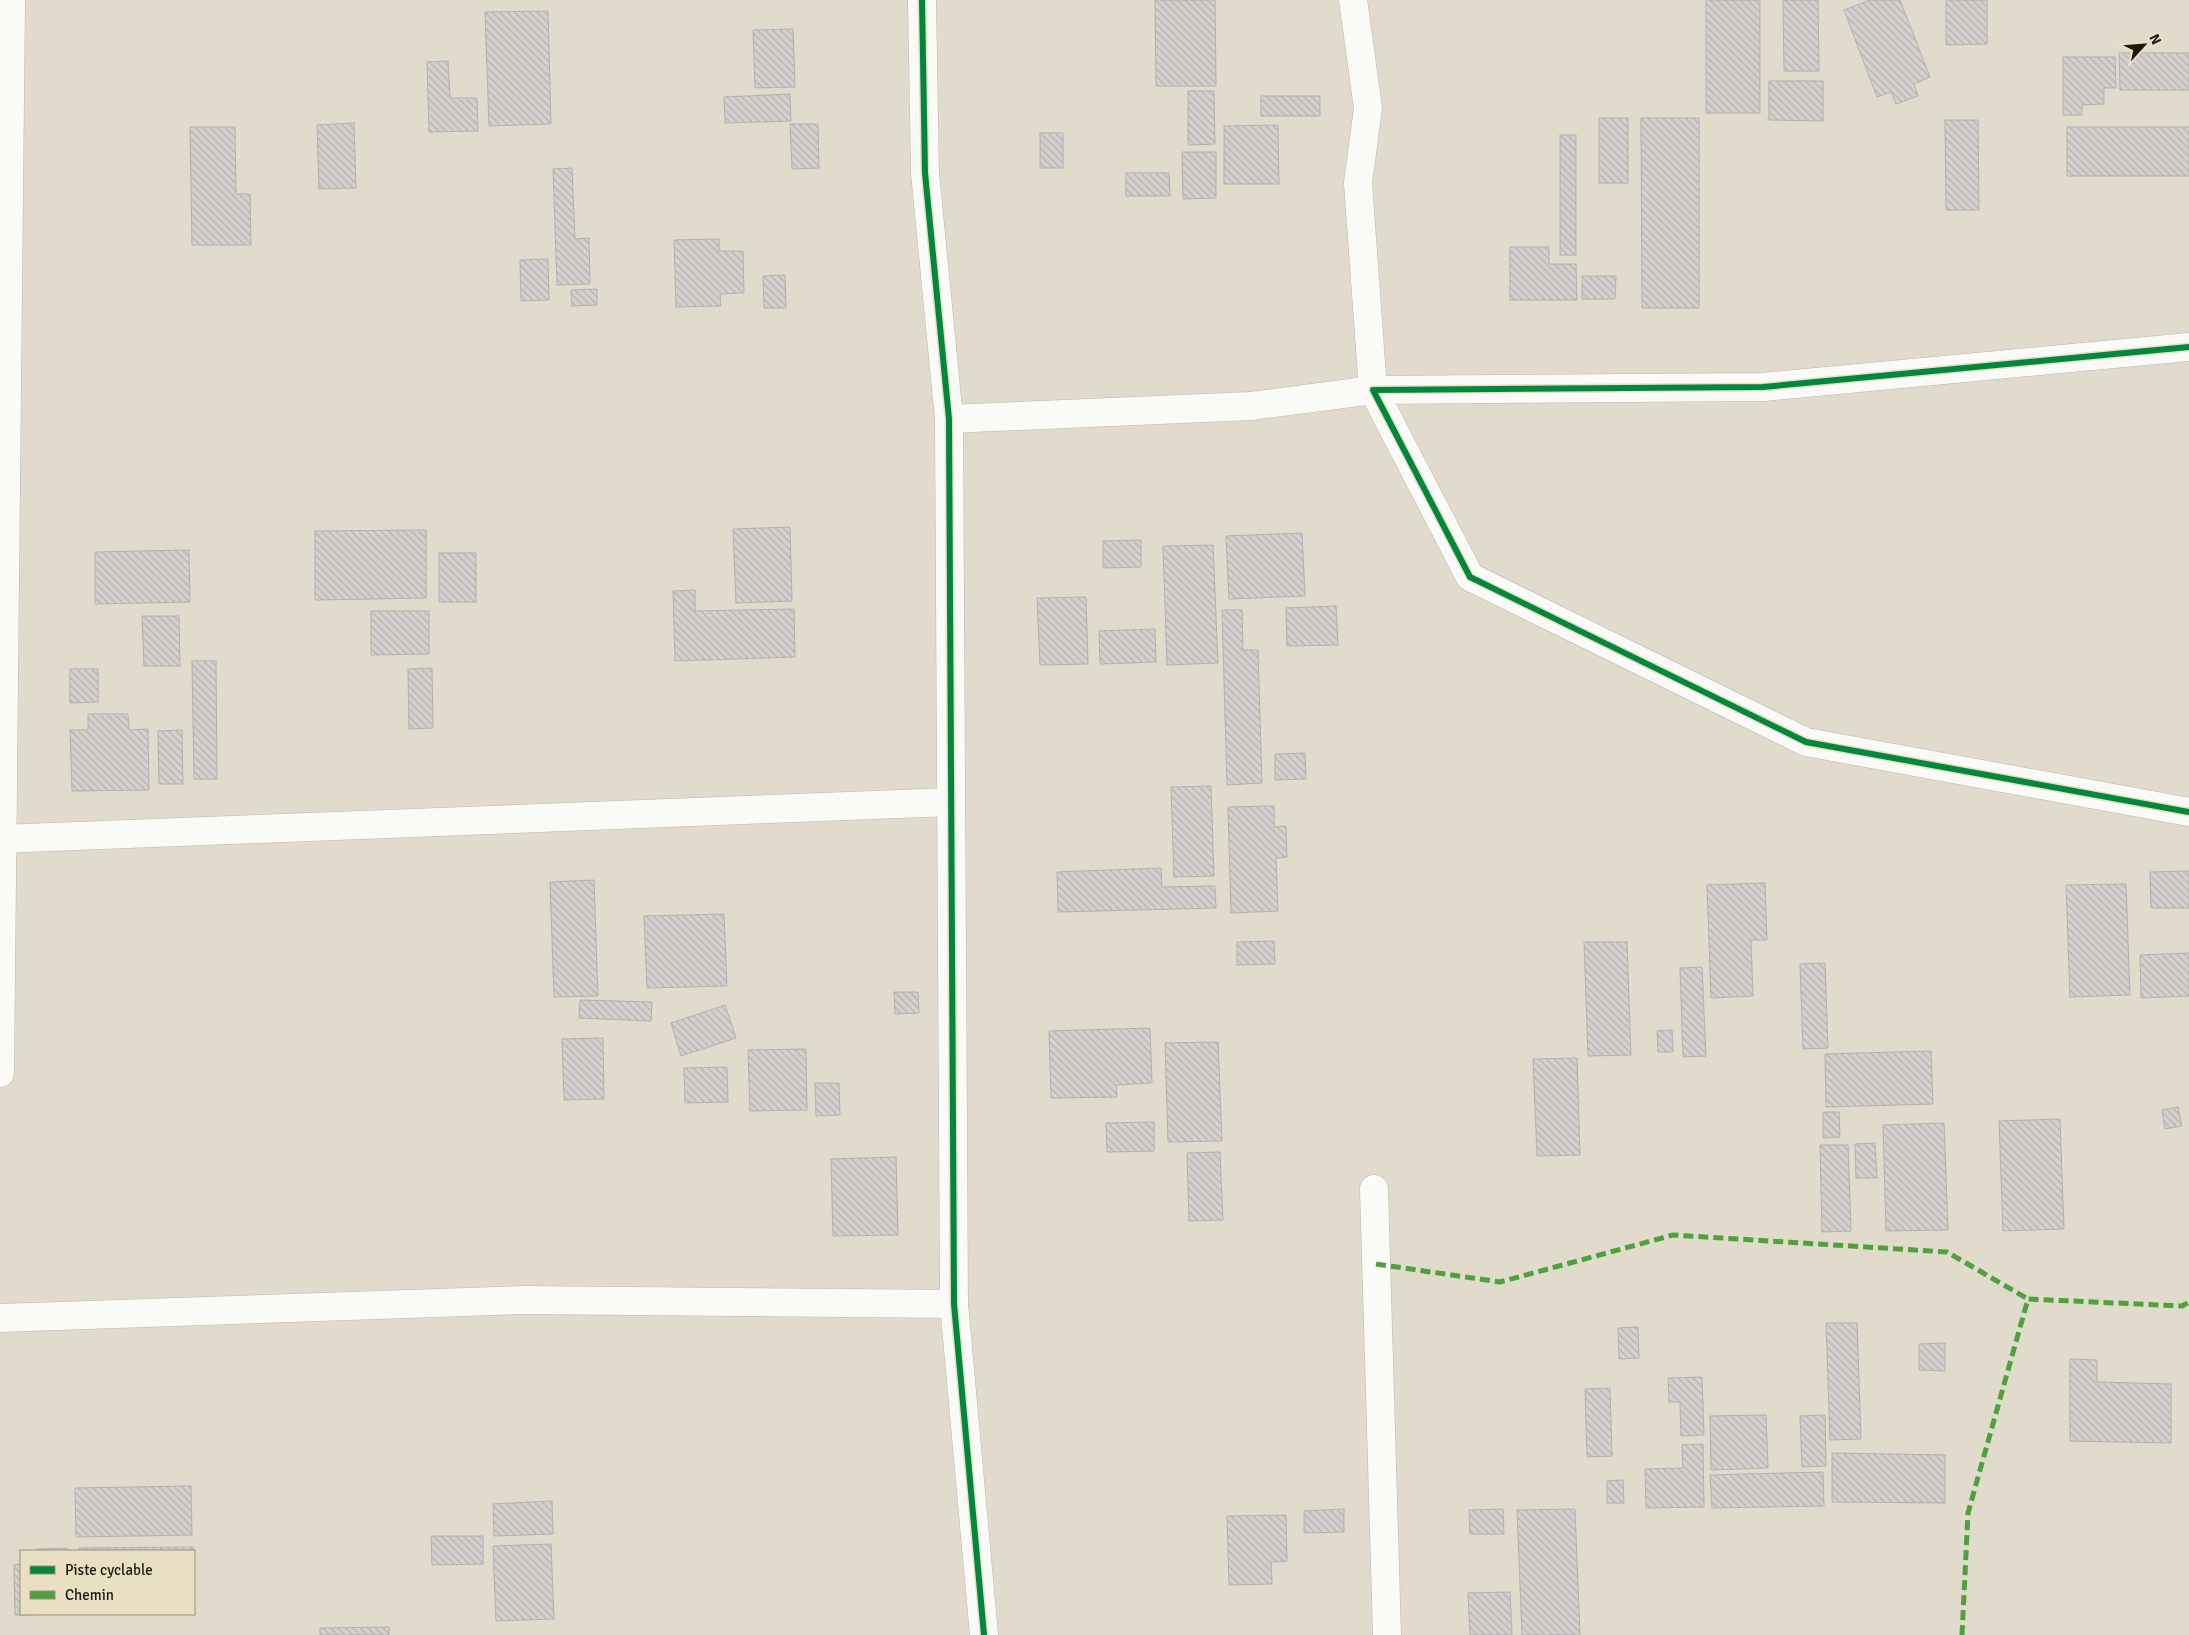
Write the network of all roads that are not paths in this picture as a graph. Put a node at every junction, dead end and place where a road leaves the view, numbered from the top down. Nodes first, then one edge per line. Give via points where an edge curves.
1 (11, 0) edge
2 (922, 0) edge
3 (1353, 0) edge
4 (2189, 347) edge
5 (1373, 390) junction
6 (949, 419) junction
7 (951, 802) junction
8 (2189, 812) edge
9 (1, 839) edge
10 (0, 1073) edge
11 (1374, 1189) dead end
12 (954, 1304) junction
13 (0, 1318) edge
14 (984, 1635) edge
15 (1387, 1635) edge

1 - 9 street
2 - 6 street via 925,173
3 - 5 street via 1368,108 1358,183
4 - 5 street via 1763,387
5 - 6 street via 1251,406
5 - 8 street via 1470,577 1806,742
6 - 7 street
7 - 9 street
7 - 12 street
9 - 10 street
11 - 15 street
12 - 13 street via 522,1300
12 - 14 street

